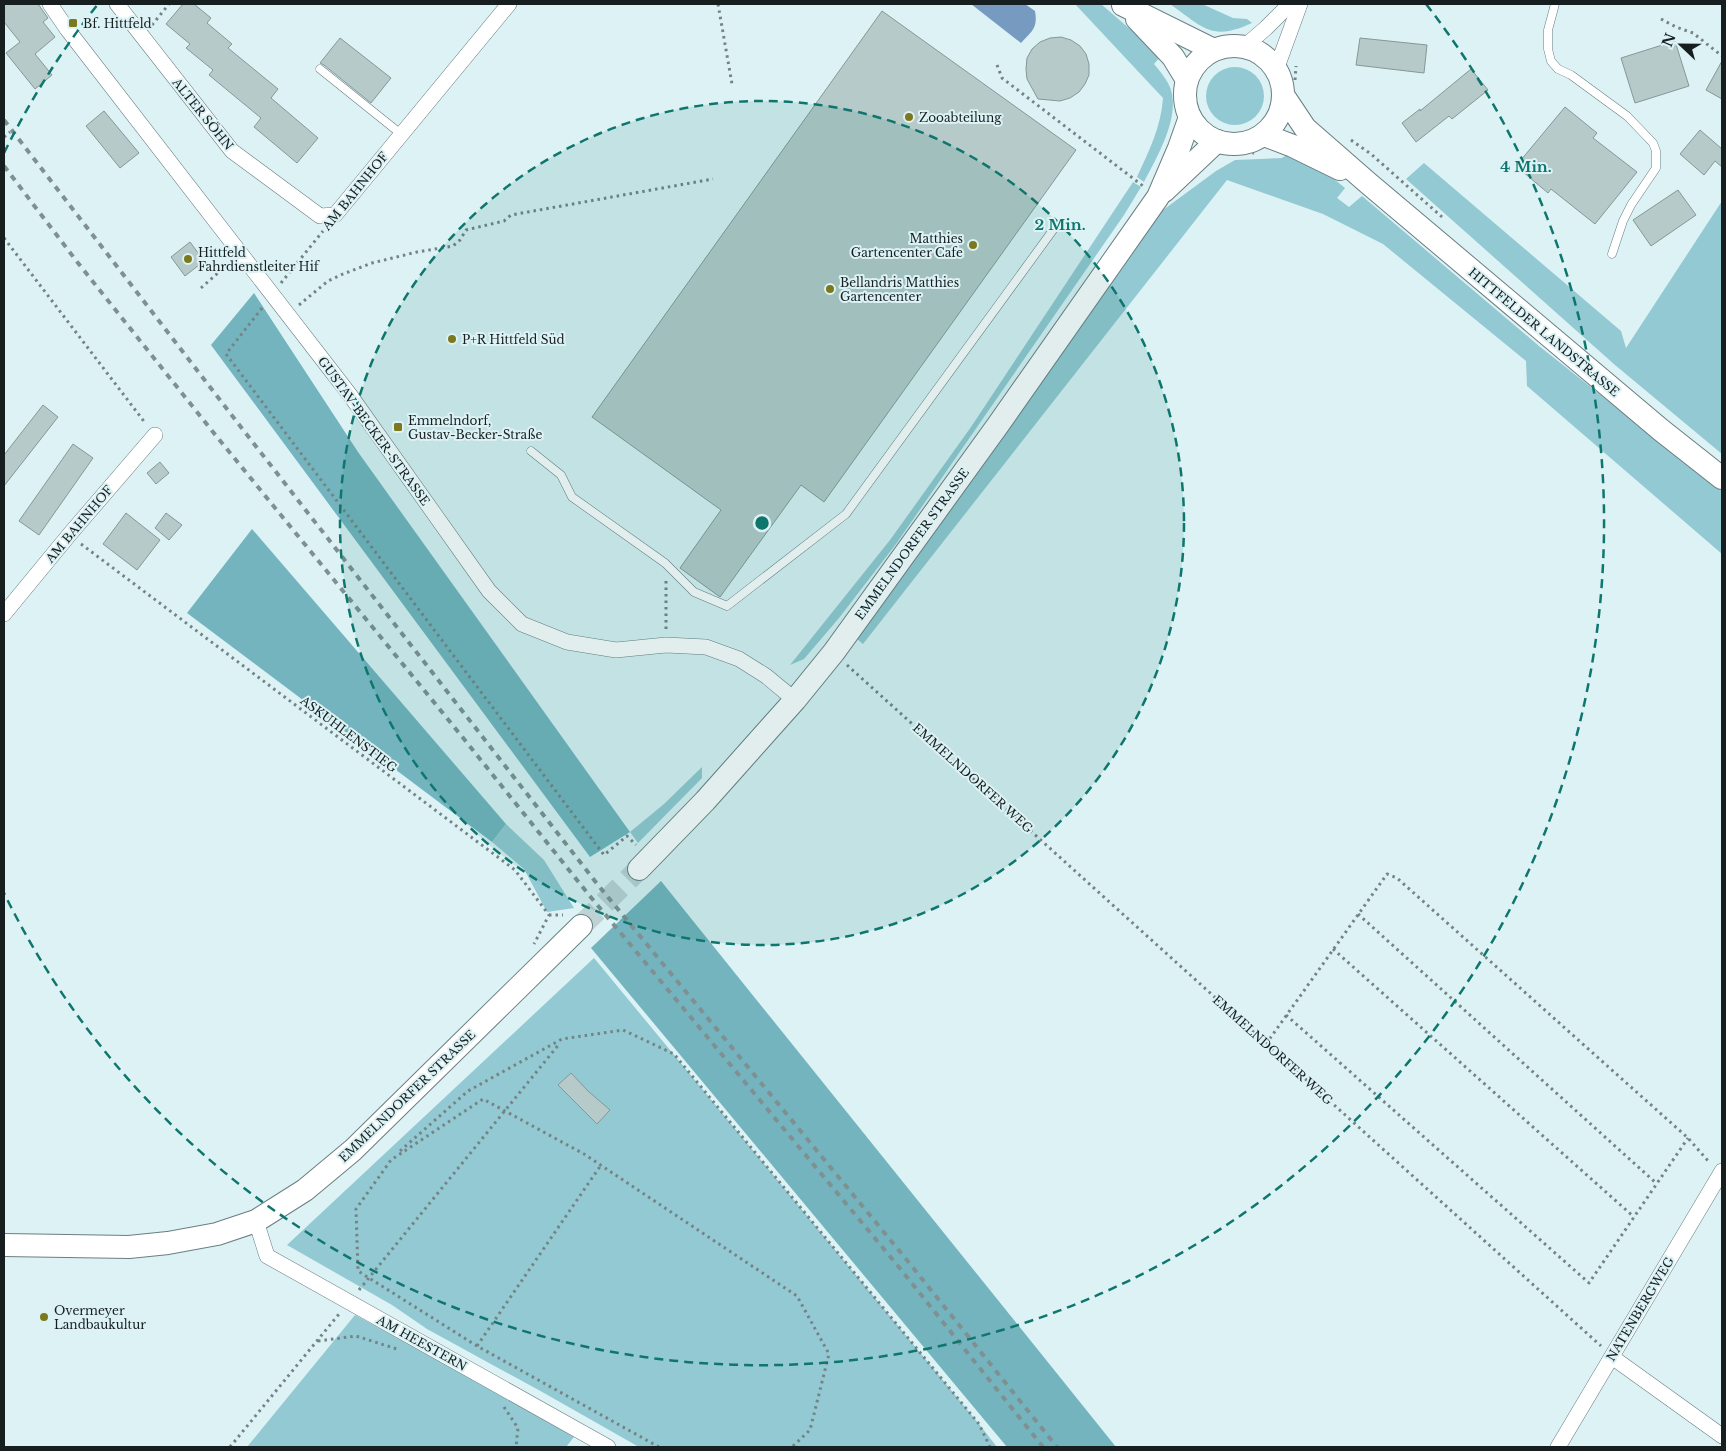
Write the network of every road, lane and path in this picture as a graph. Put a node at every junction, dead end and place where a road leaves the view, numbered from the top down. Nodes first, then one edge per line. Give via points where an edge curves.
1 (50, 4) edge
2 (117, 4) edge
3 (168, 4) edge
4 (509, 4) edge
5 (718, 4) edge
6 (1123, 4) edge
7 (1290, 4) edge
8 (1300, 4) edge
9 (1555, 4) edge
10 (1661, 19) dead end
11 (142, 37) junction
12 (1285, 42) junction
13 (1244, 47) junction
14 (1214, 50) junction
15 (1722, 56) edge
16 (997, 65) dead end
17 (320, 69) dead end
18 (1276, 70) junction
19 (1188, 80) junction
20 (732, 84) dead end
21 (1290, 91) junction
22 (1190, 117) junction
23 (10, 132) dead end
24 (401, 134) junction
25 (1264, 134) junction
26 (1346, 136) dead end
27 (4, 137) edge
28 (1217, 141) junction
29 (713, 179) dead end
30 (1368, 183) junction
31 (1158, 197) junction
32 (335, 214) junction
33 (1444, 219) dead end
34 (1053, 230) dead end
35 (4, 238) edge
36 (240, 252) junction
37 (1612, 254) dead end
38 (201, 288) dead end
39 (273, 294) junction
40 (298, 306) dead end
41 (155, 435) joint
42 (531, 451) dead end
43 (1722, 478) edge
44 (69, 535) junction
45 (666, 563) junction
46 (4, 614) edge
47 (666, 645) junction
48 (834, 652) junction
49 (795, 700) junction
50 (639, 859) joint
51 (1358, 914) junction
52 (581, 926) tunnel mouth
53 (532, 946) dead end
54 (1333, 949) junction
55 (1286, 1015) junction
56 (562, 1040) junction
57 (1266, 1044) junction
58 (504, 1110) junction
59 (1688, 1138) junction
60 (390, 1160) junction
61 (601, 1165) junction
62 (1721, 1173) edge
63 (1656, 1183) junction
64 (1634, 1217) junction
65 (256, 1221) junction
66 (4, 1245) edge
67 (369, 1278) junction
68 (349, 1302) junction
69 (317, 1341) junction
70 (477, 1346) junction
71 (398, 1349) dead end
72 (1612, 1356) junction
73 (510, 1410) dead end
74 (1722, 1436) edge
75 (230, 1447) edge
76 (516, 1447) edge
77 (608, 1447) edge
78 (659, 1447) edge
79 (792, 1447) edge
80 (990, 1447) edge
81 (1558, 1447) edge

1 - 36 street, GUSTAV-BECKER-STRASSE
2 - 11 street, ALTER SÖHN
3 - 11 path
4 - 24 street, AM BAHNHOF
5 - 20 path
6 - 14 street
6 - 19 street via 1173,57
7 - 13 street
8 - 12 street
9 - 37 lane via 1548,30 1551,61 1627,116 1653,143 1656,151 1656,168 1631,205
10 - 15 path via 1693,33
11 - 32 street, ALTER SÖHN via 232,151 320,216
12 - 18 street
12 - 21 path via 1298,52
13 - 14 street
13 - 18 street via 1268,59
14 - 19 street via 1202,58
16 - 31 path via 1002,78
17 - 24 lane
18 - 21 street, HITTFELDER LANDSTRASSE
19 - 22 street via 1185,92
21 - 25 street via 1274,124
21 - 30 street, HITTFELDER LANDSTRASSE via 1305,128
22 - 28 street via 1197,128
22 - 31 street, EMMELNDORFER STRASSE
23 - 27 path
24 - 32 street, AM BAHNHOF
25 - 28 street via 1249,142
25 - 30 street, HITTFELDER LANDSTRASSE
26 - 33 path
28 - 31 street, EMMELNDORFER STRASSE
29 - 40 path via 511,215 504,221 466,230 453,246 372,263 343,274 328,281
30 - 43 street, HITTFELDER LANDSTRASSE
31 - 48 street, EMMELNDORFER STRASSE
32 - 39 path, AM BAHNHOF
34 - 45 lane via 846,514 727,606 694,592
35 - 41 path
36 - 38 path
36 - 39 street, GUSTAV-BECKER-STRASSE
39 - 47 street, GUSTAV-BECKER-STRASSE via 350,395 489,591 522,624 567,642 616,650
39 - 50 path, AM BAHNHOF via 226,354 604,855 627,836
41 - 44 street, AM BAHNHOF
42 - 45 lane via 561,475 572,497
44 - 46 street, AM BAHNHOF
44 - 53 path, ASKUHLENSTIEG via 515,870 549,915
45 - 47 path
47 - 49 street, GUSTAV-BECKER-STRASSE via 706,647 739,659
48 - 49 street, EMMELNDORFER STRASSE
48 - 57 path, EMMELNDORFER WEG
49 - 50 street, EMMELNDORFER STRASSE via 705,801
51 - 54 path
51 - 59 path via 1386,874 1397,878
51 - 63 path
52 - 65 street, EMMELNDORFER STRASSE via 353,1150 305,1190
54 - 55 path
54 - 64 path
55 - 57 path
55 - 64 path via 1589,1283
56 - 58 path
56 - 60 path via 468,1091
56 - 80 path via 623,1030 674,1054 979,1424
57 - 72 path, EMMELNDORFER WEG
58 - 60 path via 483,1099
58 - 61 path
58 - 67 path
59 - 62 path
59 - 63 path
60 - 67 path via 356,1209 358,1271
61 - 70 path
61 - 79 path via 797,1296 829,1354 810,1430
62 - 72 street, NATENBERGWEG
63 - 64 path
65 - 66 street, EMMELNDORFER STRASSE via 217,1234 128,1247
65 - 68 street, AM HEESTERN via 267,1256
67 - 68 path
67 - 70 path
68 - 69 path
68 - 77 street, AM HEESTERN
69 - 71 path via 356,1336
69 - 75 path
70 - 78 path
72 - 74 street
72 - 81 street, NATENBERGWEG
73 - 76 path via 502,1405 518,1428

